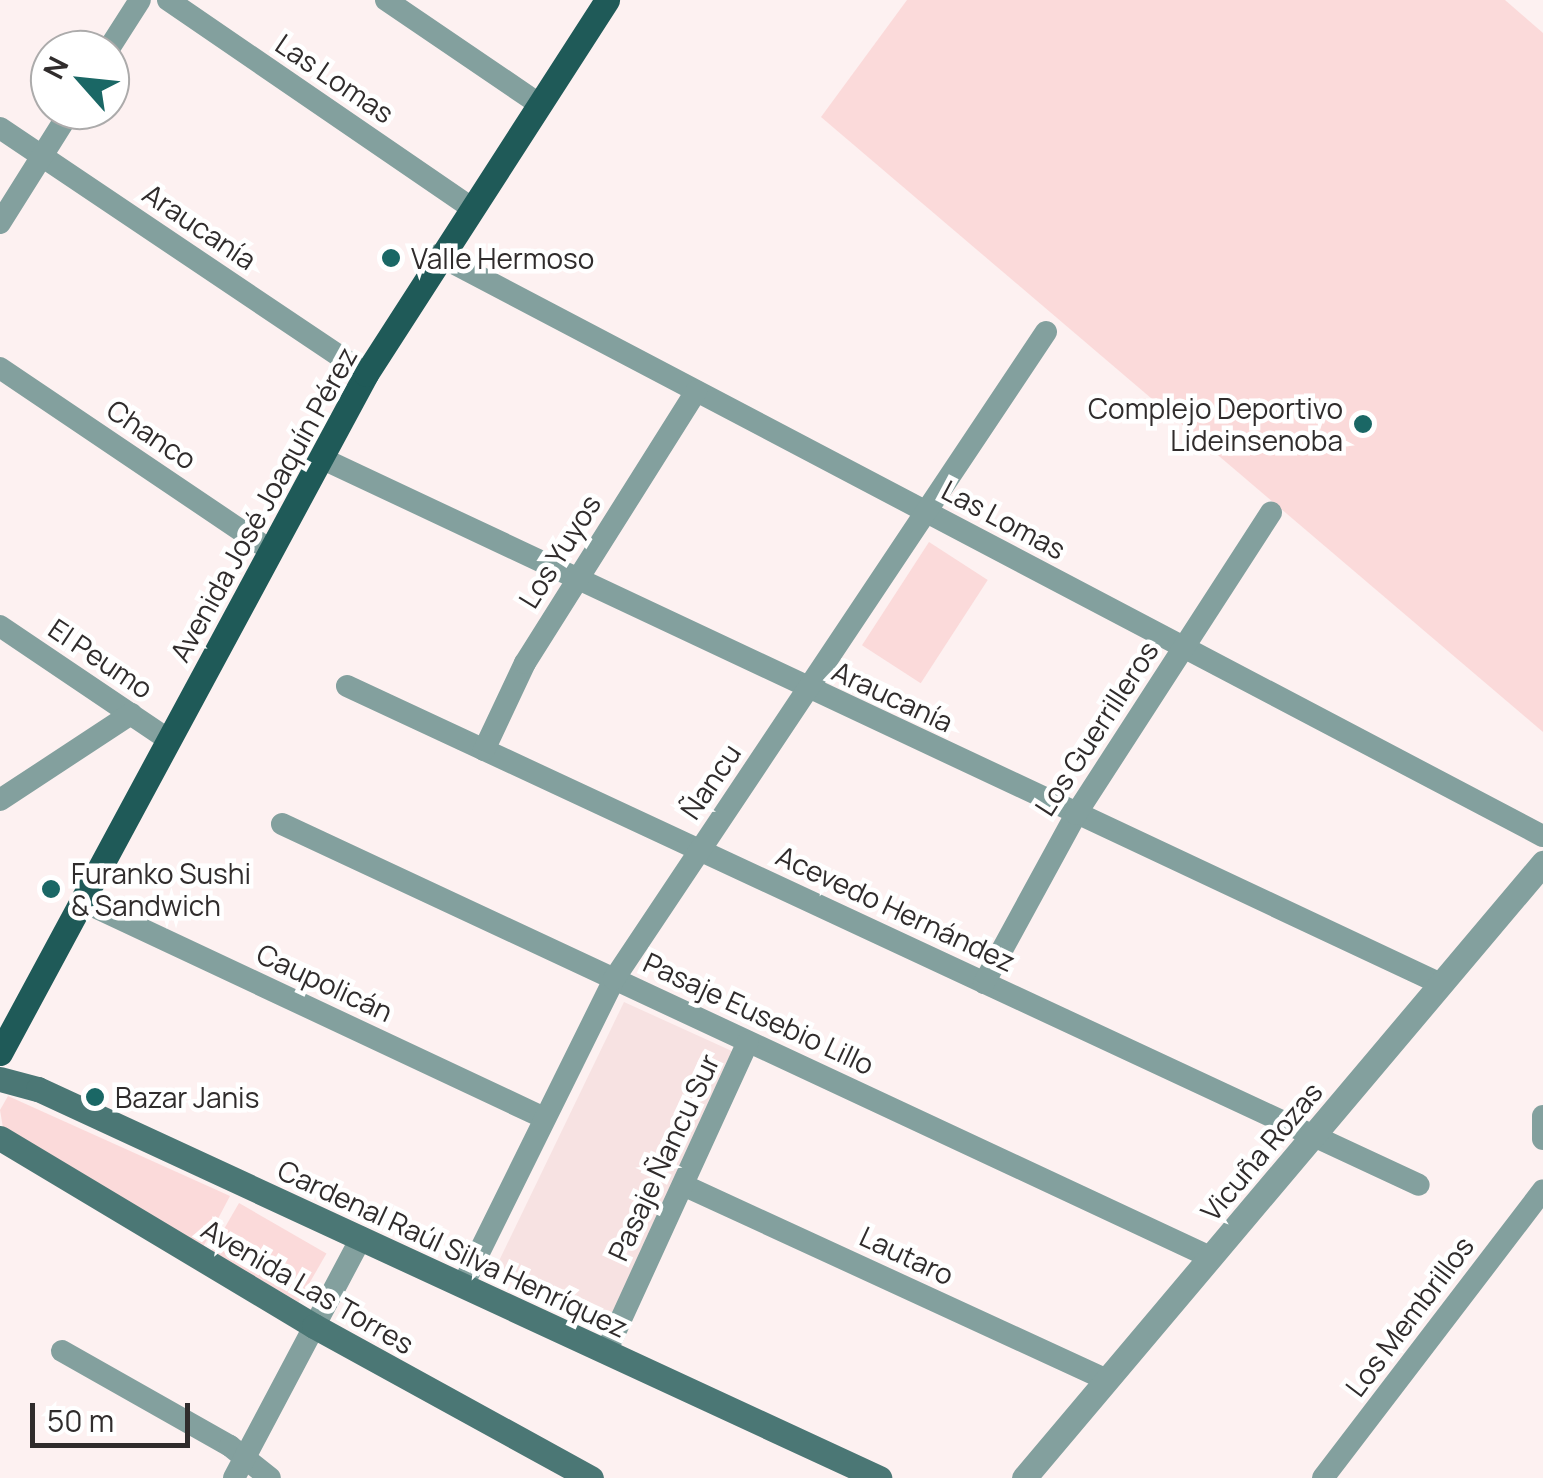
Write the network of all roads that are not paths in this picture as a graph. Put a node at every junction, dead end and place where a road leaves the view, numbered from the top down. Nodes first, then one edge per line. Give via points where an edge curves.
1 (140, 0) edge
2 (168, 0) edge
3 (386, 0) edge
4 (606, 0) edge
5 (121, 30) edge
6 (536, 102) junction
7 (0, 128) edge
8 (58, 130) edge
9 (42, 156) junction
10 (469, 206) junction
11 (0, 223) edge
12 (438, 255) junction
13 (1046, 332) dead end
14 (0, 368) edge
15 (366, 374) junction
16 (696, 390) junction
17 (320, 458) junction
18 (926, 511) junction
19 (1271, 513) dead end
20 (271, 550) junction
21 (577, 580) junction
22 (0, 626) edge
23 (1184, 647) junction
24 (347, 686) dead end
25 (807, 689) junction
26 (131, 714) junction
27 (169, 740) junction
28 (484, 750) junction
29 (0, 800) edge
30 (1076, 814) junction
31 (282, 824) dead end
32 (1543, 836) edge
33 (700, 850) junction
34 (1543, 863) edge
35 (82, 901) junction
36 (614, 979) junction
37 (984, 983) junction
38 (1441, 984) junction
39 (748, 1042) junction
40 (0, 1052) edge
41 (0, 1079) edge
42 (1543, 1116) edge
43 (542, 1117) junction
44 (1313, 1136) junction
45 (0, 1138) edge
46 (1543, 1139) edge
47 (682, 1185) junction
48 (1420, 1185) dead end
49 (1543, 1190) edge
50 (361, 1238) junction
51 (1210, 1257) junction
52 (462, 1285) junction
53 (314, 1326) junction
54 (62, 1351) dead end
55 (606, 1352) junction
56 (1106, 1380) junction
57 (239, 1468) edge
58 (270, 1478) edge
59 (590, 1478) edge
60 (879, 1478) edge
61 (1024, 1478) edge
62 (1322, 1478) edge

1 - 5 street
2 - 10 street, Las Lomas
3 - 6 street
4 - 6 main road, Avenida José Joaquín Pérez
6 - 10 main road, Avenida José Joaquín Pérez
7 - 9 street, Araucanía
8 - 9 street
9 - 11 street
9 - 15 street, Araucanía
10 - 12 main road, Avenida José Joaquín Pérez
12 - 15 main road, Avenida José Joaquín Pérez
12 - 16 street, Las Lomas
13 - 18 street, Ñancu
14 - 20 street, Chanco
15 - 17 main road, Avenida José Joaquín Pérez
16 - 18 street, Las Lomas
16 - 21 street, Los Yuyos
17 - 20 main road, Avenida José Joaquín Pérez
17 - 21 street, Araucanía
18 - 23 street, Las Lomas
18 - 25 street, Ñancu
19 - 23 street, Los Guerrilleros
20 - 27 main road, Avenida José Joaquín Pérez
21 - 25 street, Araucanía
21 - 28 street, Los Yuyos via 524,663
22 - 26 street, El Peumo
23 - 30 street, Los Guerrilleros
23 - 32 street, Las Lomas
24 - 28 street, Acevedo Hernández
25 - 30 street, Araucanía
25 - 33 street, Ñancu
26 - 27 street, El Peumo
26 - 29 street
27 - 35 main road, Avenida José Joaquín Pérez
28 - 33 street, Acevedo Hernández
30 - 37 street, Los Guerrilleros
30 - 38 street, Araucanía
31 - 36 street, Pasaje Eusebio Lillo
33 - 36 street, Ñancu
33 - 37 street, Acevedo Hernández
34 - 38 street, Vicuña Rozas
35 - 40 main road, Avenida José Joaquín Pérez
35 - 43 street, Caupolicán
36 - 39 street, Pasaje Eusebio Lillo
36 - 43 street, Ñancu
37 - 44 street, Acevedo Hernández
38 - 44 street, Vicuña Rozas
39 - 47 street, Pasaje Ñancu Sur
39 - 51 street, Pasaje Eusebio Lillo
41 - 50 main road, Cardenal Raúl Silva Henríquez via 38,1089
42 - 46 street
43 - 52 street, Ñancu
44 - 48 street, Acevedo Hernández
44 - 51 street, Vicuña Rozas
45 - 53 main road, Avenida Las Torres
47 - 55 street, Pasaje Ñancu Sur
47 - 56 street, Lautaro
49 - 62 street, Los Membrillos
50 - 52 main road, Cardenal Raúl Silva Henríquez
50 - 53 street
51 - 56 street, Vicuña Rozas
52 - 55 main road, Cardenal Raúl Silva Henríquez
53 - 57 street
53 - 59 main road, Avenida Las Torres
54 - 57 street
55 - 60 main road, Cardenal Raúl Silva Henríquez
56 - 61 street, Vicuña Rozas
57 - 58 street

